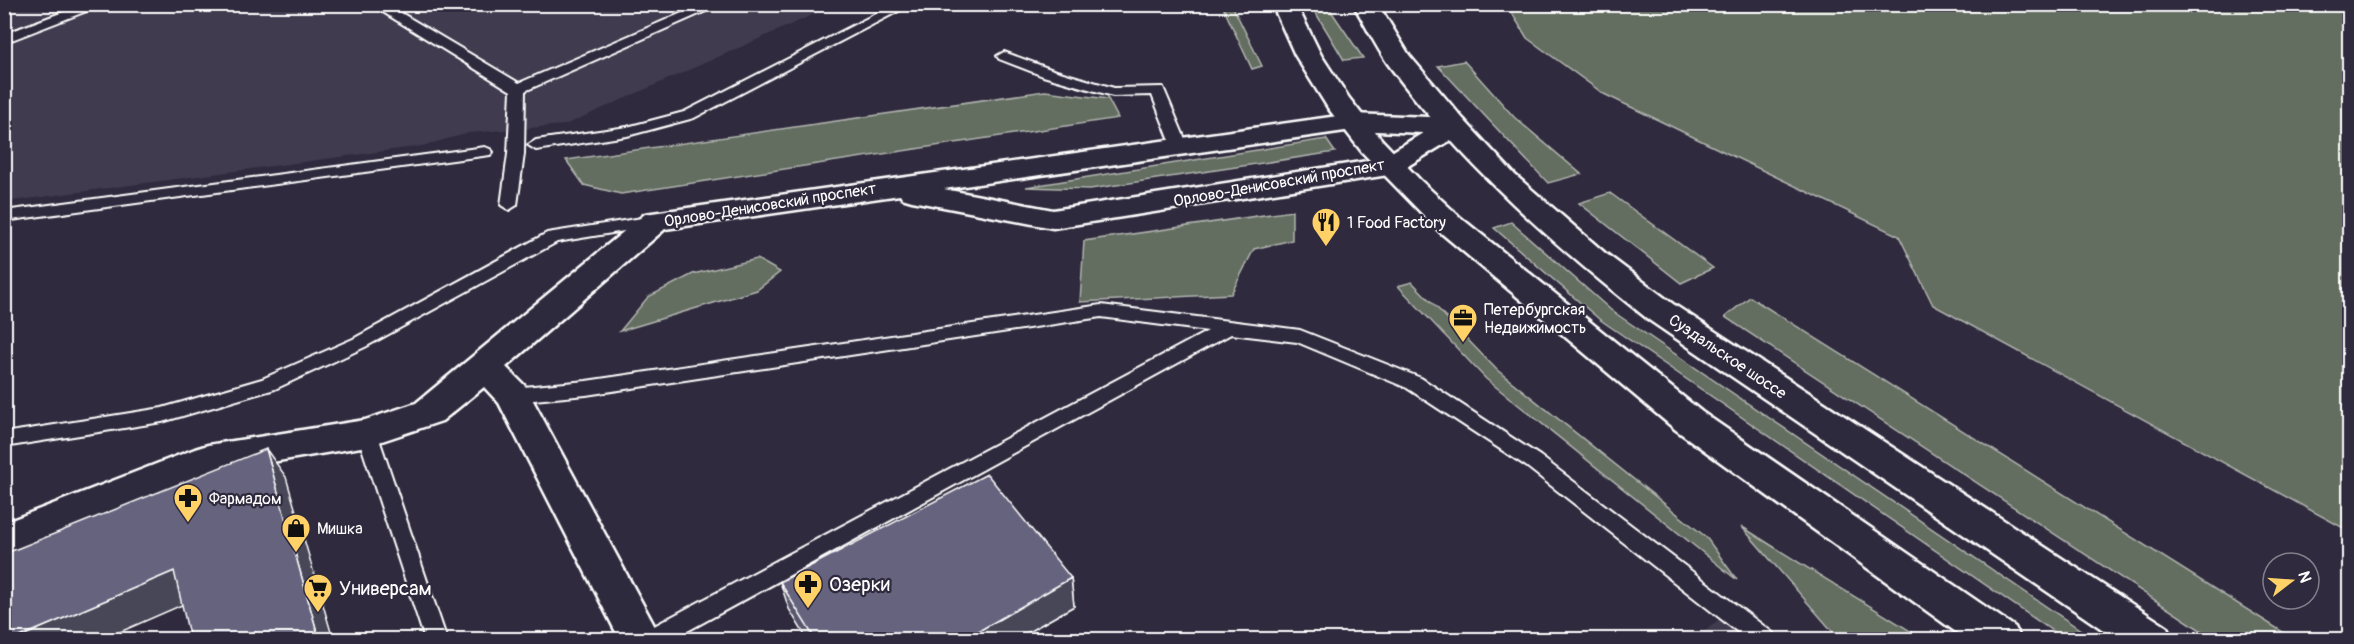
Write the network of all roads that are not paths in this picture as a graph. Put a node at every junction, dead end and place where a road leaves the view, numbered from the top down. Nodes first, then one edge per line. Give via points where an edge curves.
1 (99, 4) edge
2 (376, 4) edge
3 (716, 4) edge
4 (906, 4) edge
5 (1284, 4) edge
6 (1365, 4) edge
7 (4, 39) edge
8 (1004, 56) dead end
9 (518, 89) junction
10 (1353, 122) junction
11 (1454, 126) junction
12 (536, 145) dead end
13 (1180, 146) junction
14 (484, 152) dead end
15 (1388, 166) junction
16 (884, 187) junction
17 (508, 205) dead end
18 (4, 216) edge
19 (656, 221) junction
20 (1231, 326) junction
21 (485, 367) junction
22 (513, 395) junction
23 (367, 433) junction
24 (4, 440) edge
25 (4, 540) edge
26 (436, 639) edge
27 (640, 639) edge
28 (649, 639) edge
29 (1765, 639) edge
30 (2000, 639) edge
31 (2152, 639) edge

1 - 7 lane
2 - 9 lane
3 - 9 lane
4 - 12 lane via 688,116 627,131
5 - 10 street via 1317,70
6 - 11 street, Суздальское шоссе via 1398,59
8 - 13 lane via 1113,92 1158,90
9 - 17 lane via 516,154
10 - 11 street, Орлово-Денисовский проспект
10 - 13 street, Орлово-Денисовский проспект
10 - 15 street
11 - 15 street, Орлово-Денисовский проспект
11 - 31 street, Суздальское шоссе via 1505,182 1661,312
13 - 16 street, Орлово-Денисовский проспект
14 - 18 lane
15 - 16 street, Орлово-Денисовский проспект via 1053,219
15 - 30 street via 1519,284 1703,432
16 - 19 street, Орлово-Денисовский проспект
19 - 21 street
19 - 24 lane via 553,237 359,344 268,384 162,415
20 - 22 lane via 1101,312 586,388
20 - 28 lane
20 - 29 lane via 1300,336 1414,382 1533,461
21 - 22 street
21 - 23 street via 429,412
22 - 27 street
23 - 25 street via 208,459
23 - 26 lane

